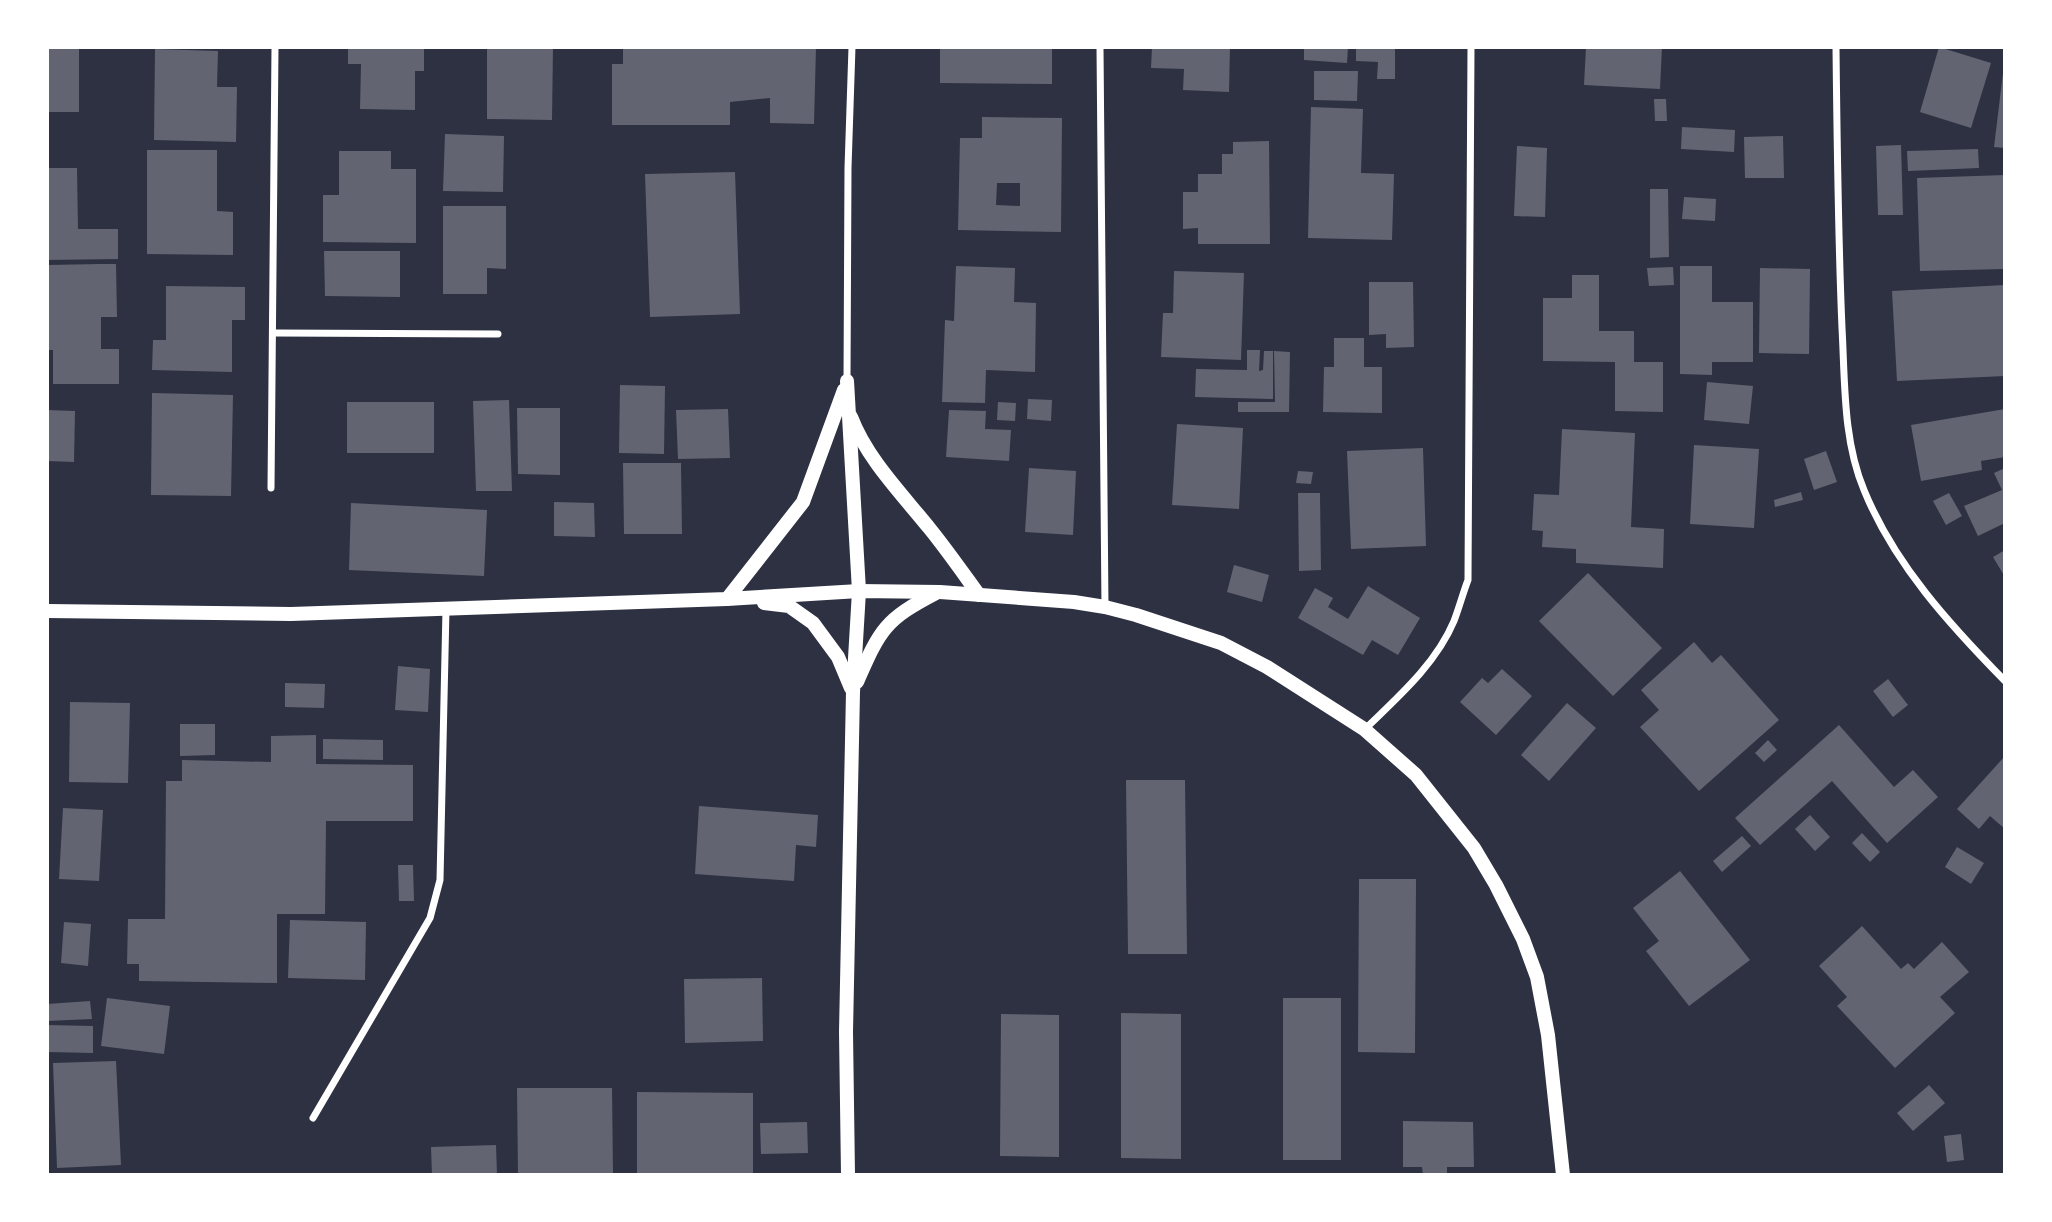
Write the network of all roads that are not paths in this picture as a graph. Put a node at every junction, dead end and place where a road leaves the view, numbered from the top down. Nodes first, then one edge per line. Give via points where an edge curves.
1 (275, 47) edge
2 (852, 47) edge
3 (1100, 47) edge
4 (1471, 47) edge
5 (1836, 47) edge
6 (274, 334) junction
7 (498, 334) dead end
8 (847, 381) junction
9 (271, 488) dead end
10 (859, 591) junction
11 (940, 592) junction
12 (979, 595) junction
13 (727, 600) junction
14 (1105, 607) junction
15 (446, 609) junction
16 (47, 611) edge
17 (2005, 681) edge
18 (853, 692) junction
19 (1364, 729) junction
20 (313, 1118) dead end
21 (848, 1175) edge
22 (1563, 1175) edge

1 - 6 street
2 - 8 street
3 - 14 street
4 - 19 street via 1468,580 1453,623 1431,659 1407,690
5 - 17 street via 1841,309 1852,449 1863,489 1892,544 1943,616
6 - 7 street
6 - 9 street
8 - 10 main road
8 - 12 main road via 849,411 863,439
8 - 13 main road via 803,502
10 - 11 main road
10 - 13 main road
10 - 18 main road
11 - 12 main road
11 - 18 main road via 901,614 879,634
12 - 14 main road
13 - 15 main road
13 - 18 main road via 789,606 813,623 838,657
14 - 19 main road via 1221,643
15 - 16 main road via 291,614
15 - 20 street via 440,880 430,918
18 - 21 main road
19 - 22 main road via 1416,775 1474,848 1523,939 1537,977 1548,1035

